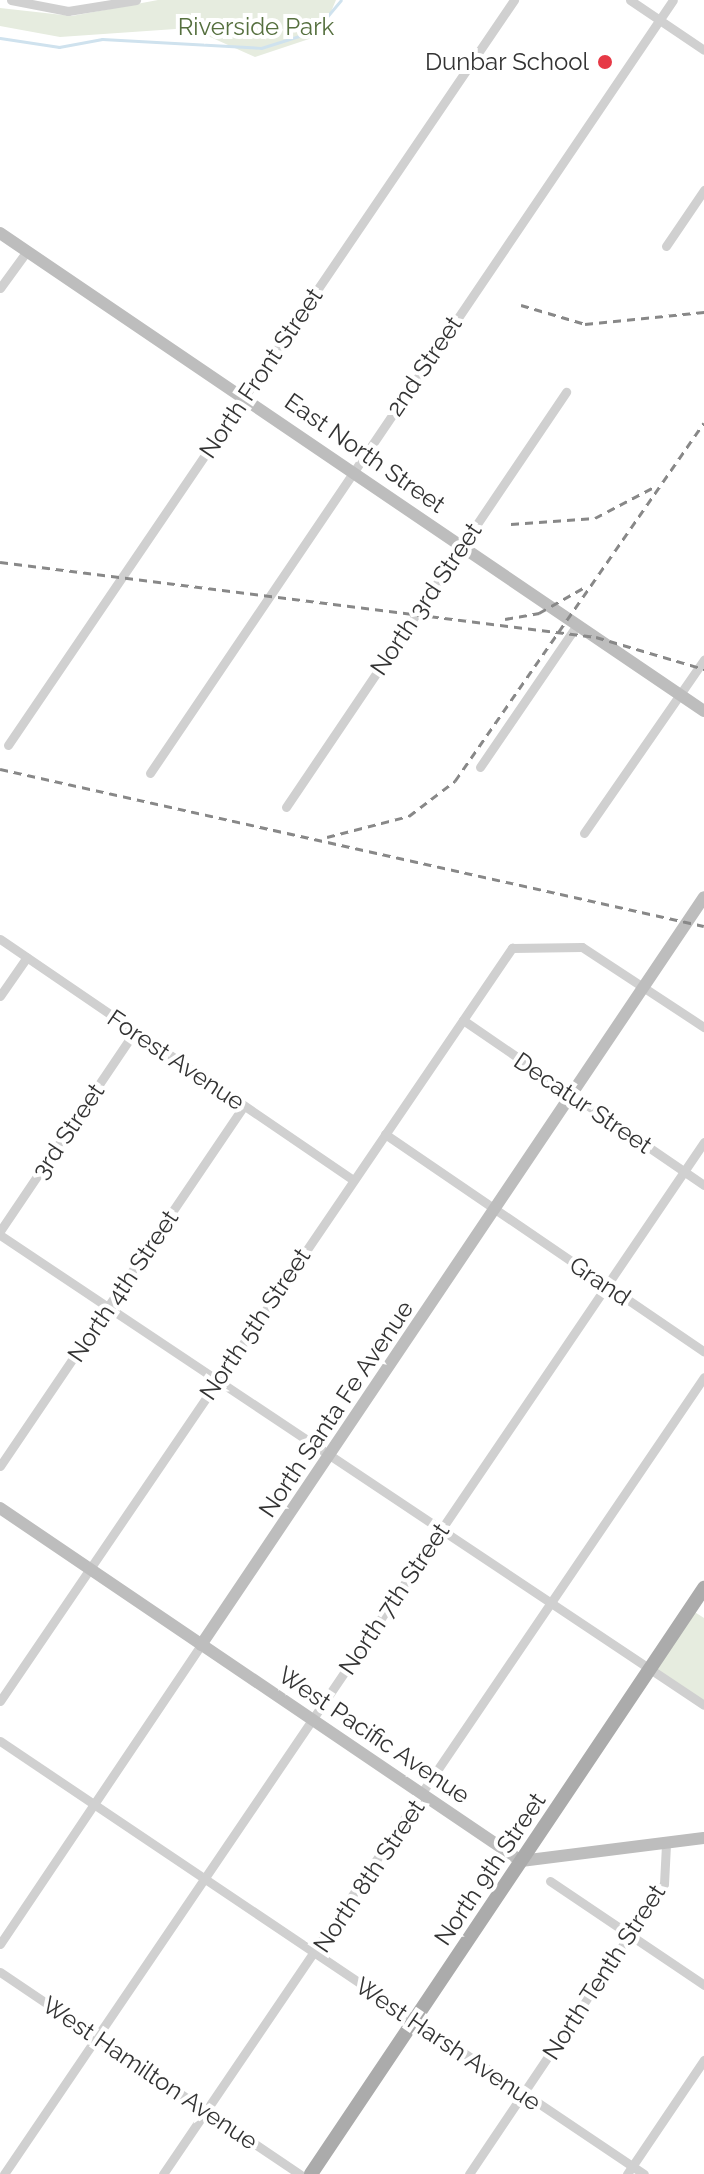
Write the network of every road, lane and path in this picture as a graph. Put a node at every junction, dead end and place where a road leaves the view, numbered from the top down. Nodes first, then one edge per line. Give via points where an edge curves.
1 (11, 0) edge
2 (136, 0) edge
3 (514, 0) edge
4 (630, 0) edge
5 (673, 0) edge
6 (660, 20) junction
7 (704, 50) edge
8 (704, 190) edge
9 (0, 233) edge
10 (666, 246) dead end
11 (27, 251) junction
12 (0, 288) edge
13 (566, 392) dead end
14 (245, 397) junction
15 (352, 472) junction
16 (461, 546) junction
17 (577, 625) junction
18 (704, 660) edge
19 (679, 694) junction
20 (704, 711) edge
21 (8, 745) dead end
22 (480, 767) dead end
23 (150, 773) dead end
24 (286, 807) dead end
25 (584, 833) dead end
26 (704, 897) edge
27 (0, 939) edge
28 (27, 957) junction
29 (647, 988) junction
30 (0, 996) edge
31 (463, 1020) junction
32 (704, 1027) edge
33 (135, 1031) junction
34 (574, 1096) junction
35 (244, 1106) junction
36 (385, 1134) junction
37 (704, 1142) edge
38 (684, 1172) junction
39 (353, 1180) junction
40 (704, 1185) edge
41 (497, 1210) junction
42 (0, 1233) edge
43 (607, 1286) junction
44 (108, 1309) junction
45 (704, 1352) edge
46 (704, 1377) edge
47 (218, 1379) junction
48 (333, 1454) junction
49 (0, 1466) edge
50 (0, 1508) edge
51 (443, 1527) junction
52 (87, 1568) junction
53 (704, 1588) edge
54 (553, 1601) junction
55 (201, 1645) junction
56 (650, 1667) junction
57 (0, 1701) edge
58 (704, 1705) edge
59 (312, 1720) junction
60 (0, 1741) edge
61 (423, 1795) junction
62 (94, 1805) junction
63 (704, 1838) edge
64 (666, 1844) junction
65 (521, 1861) junction
66 (204, 1879) junction
67 (550, 1881) dead end
68 (631, 1935) junction
69 (0, 1944) edge
70 (316, 1955) junction
71 (0, 1972) edge
72 (704, 1985) edge
73 (415, 2021) junction
74 (96, 2037) junction
75 (704, 2060) edge
76 (524, 2095) junction
77 (206, 2111) junction
78 (629, 2170) edge
79 (4, 2174) edge
80 (163, 2174) edge
81 (300, 2174) edge
82 (311, 2174) edge
83 (469, 2174) edge
84 (644, 2174) edge

1 - 2 street via 68,11
3 - 14 street, North Front Street
4 - 6 street
5 - 6 street, 2nd Street
6 - 7 street
6 - 15 street, 2nd Street
8 - 10 street
9 - 11 main road, East North Street
11 - 12 street
11 - 14 main road, East North Street
13 - 16 street, North 3rd Street
14 - 15 main road, East North Street
14 - 21 street, North Front Street
15 - 16 main road, East North Street
15 - 23 street, 2nd Street
16 - 17 main road, East North Street
16 - 24 street, North 3rd Street
17 - 19 main road, East North Street
17 - 22 street
18 - 19 street
19 - 20 main road, East North Street
19 - 25 street
26 - 29 main road, North Santa Fe Avenue
27 - 28 street, Forest Avenue
28 - 30 street
28 - 33 street, Forest Avenue
29 - 31 street, North 5th Street via 582,947 512,948
29 - 32 street
29 - 34 main road, North Santa Fe Avenue
31 - 34 street, Decatur Street
31 - 36 street, North 5th Street
33 - 35 street, Forest Avenue
33 - 42 street, 3rd Street
34 - 38 street, Decatur Street
34 - 41 main road, North Santa Fe Avenue
35 - 39 street, Forest Avenue
35 - 44 street, North 4th Street
36 - 39 street, North 5th Street
36 - 41 street, Grand
37 - 38 street, North 7th Street
38 - 40 street, Decatur Street
38 - 43 street, North 7th Street
39 - 47 street, North 5th Street
41 - 43 street, Grand
41 - 48 main road, North Santa Fe Avenue
42 - 44 street
43 - 45 street, Grand
43 - 51 street, North 7th Street
44 - 47 street
44 - 49 street, North 4th Street
46 - 54 street, North 8th Street
47 - 48 street
47 - 52 street, North 5th Street
48 - 51 street
48 - 55 main road, North Santa Fe Avenue
50 - 52 main road, West Pacific Avenue
51 - 54 street
51 - 59 street, North 7th Street
52 - 55 main road, West Pacific Avenue
52 - 57 street, North 5th Street
53 - 56 main road, North 9th Street
54 - 56 street
54 - 61 street, North 8th Street
55 - 59 main road, West Pacific Avenue
55 - 62 street, North Santa Fe Avenue
56 - 58 street
56 - 65 main road, North 9th Street
59 - 61 main road, West Pacific Avenue
59 - 66 street, North 7th Street
60 - 62 street, West Harsh Avenue
61 - 65 main road, West Pacific Avenue
61 - 70 street, North 8th Street
62 - 66 street, West Harsh Avenue
62 - 69 street, North Santa Fe Avenue
63 - 64 main road
64 - 65 main road
64 - 68 street, North Tenth Street via 664,1884
65 - 73 main road, North 9th Street
66 - 70 street, West Harsh Avenue
66 - 74 street, North 7th Street
67 - 68 street
68 - 72 street
68 - 76 street, North Tenth Street
70 - 73 street, West Harsh Avenue
70 - 77 street, North 8th Street
71 - 74 street, West Hamilton Avenue
73 - 76 street, West Harsh Avenue
73 - 82 main road, North 9th Street
74 - 77 street, West Hamilton Avenue
74 - 79 street, North 7th Street
75 - 78 street
76 - 78 street, West Harsh Avenue
76 - 83 street, North Tenth Street
77 - 80 street, North 8th Street
77 - 81 street, West Hamilton Avenue
78 - 84 street, West Harsh Avenue

